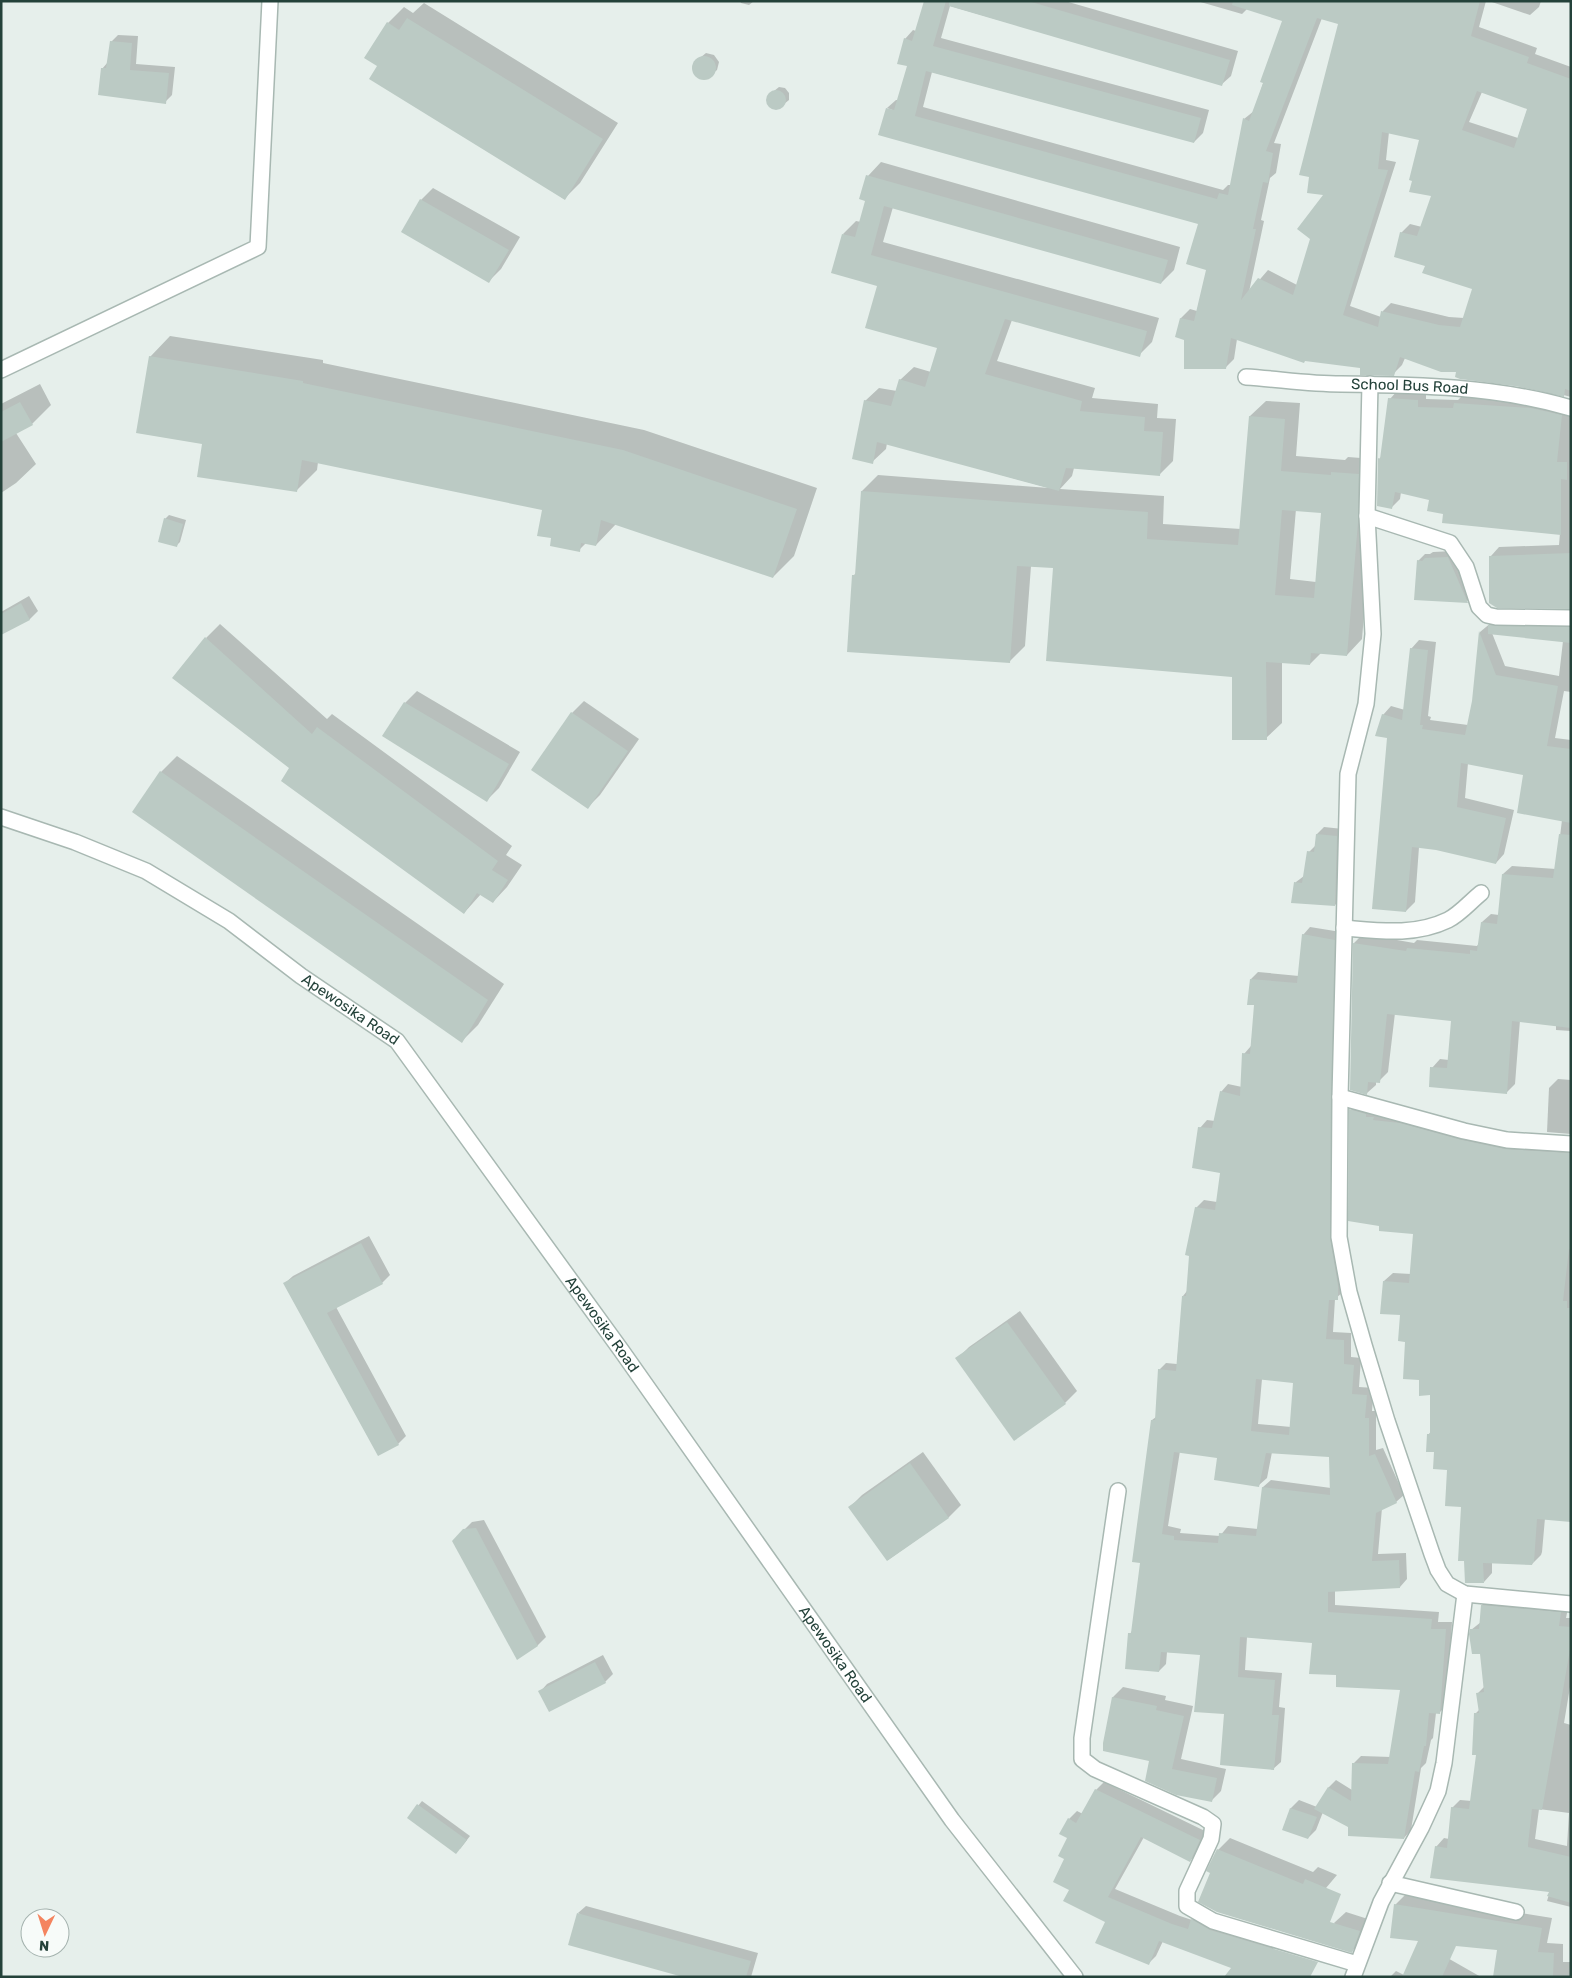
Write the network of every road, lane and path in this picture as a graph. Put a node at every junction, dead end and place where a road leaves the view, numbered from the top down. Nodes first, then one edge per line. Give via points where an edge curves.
1 (270, 1) edge
2 (1, 370) edge
3 (1246, 377) dead end
4 (1370, 384) junction
5 (1571, 408) edge
6 (1367, 516) junction
7 (1571, 618) edge
8 (1, 818) edge
9 (1482, 893) dead end
10 (1344, 928) junction
11 (1340, 1097) junction
12 (1571, 1144) edge
13 (1118, 1491) dead end
14 (1466, 1594) junction
15 (1571, 1604) edge
16 (1390, 1883) junction
17 (1516, 1912) dead end
18 (1355, 1970) edge
19 (1075, 1977) edge

1 - 2 street via 258,247
3 - 4 street, School Bus Road
4 - 5 street, School Bus Road via 1471,390 1520,396
4 - 6 street
6 - 7 street via 1450,543 1466,568 1479,607 1486,615
6 - 10 street via 1373,634 1366,704 1348,774
8 - 19 street, Apewosika Road via 75,842 146,871 229,921 301,976 397,1041 621,1350 952,1820
9 - 10 street via 1449,919 1420,930 1388,932
10 - 11 street
11 - 12 street via 1507,1140
11 - 14 street via 1339,1237 1349,1292 1387,1421 1438,1570 1447,1584
13 - 18 street via 1082,1738 1082,1759 1095,1770 1213,1824 1211,1839 1186,1892 1187,1906 1213,1921
14 - 15 street
14 - 16 street via 1438,1791 1422,1828
16 - 17 street
16 - 18 street

